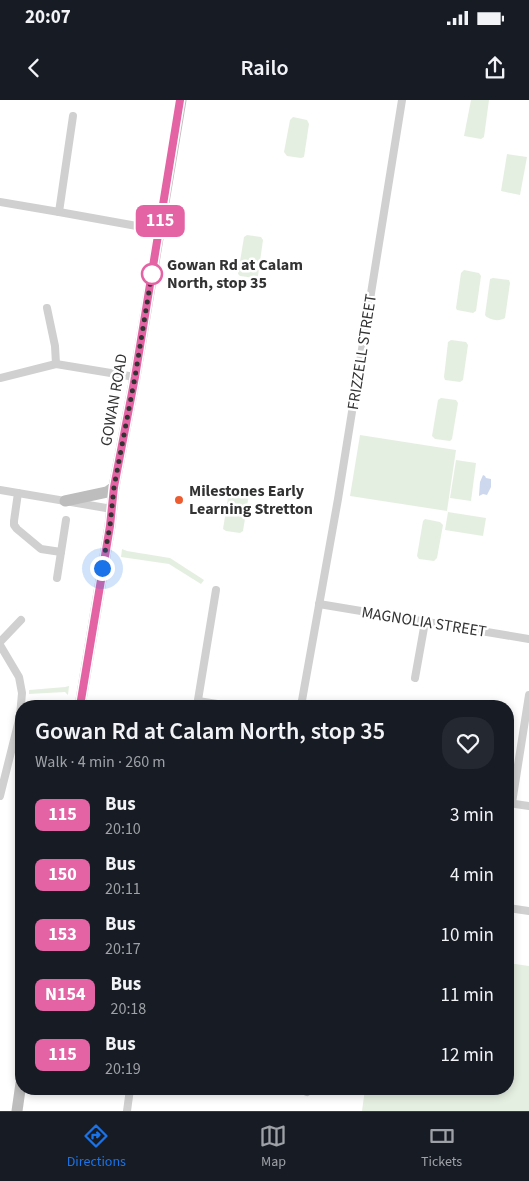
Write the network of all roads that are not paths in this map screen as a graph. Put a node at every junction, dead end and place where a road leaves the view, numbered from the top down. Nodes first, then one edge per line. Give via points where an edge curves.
1 (180, 100) edge
2 (402, 100) edge
3 (73, 116) dead end
4 (0, 202) edge
5 (59, 212) junction
6 (159, 230) junction
7 (48, 308) dead end
8 (56, 364) junction
9 (135, 377) junction
10 (0, 378) edge
11 (114, 487) junction
12 (0, 490) edge
13 (18, 493) junction
14 (65, 500) junction
15 (112, 509) junction
16 (66, 520) dead end
17 (61, 552) junction
18 (57, 578) dead end
19 (216, 590) dead end
20 (319, 604) junction
21 (21, 620) dead end
22 (425, 622) junction
23 (529, 639) edge
24 (0, 643) edge
25 (415, 678) dead end
26 (529, 695) edge
27 (21, 700) edge
28 (81, 700) edge
29 (199, 700) edge
30 (302, 700) edge
31 (15, 736) edge
32 (514, 780) edge
33 (0, 796) edge
34 (514, 804) edge
35 (529, 806) edge
36 (514, 909) edge
37 (529, 911) edge
38 (19, 1095) edge
39 (129, 1095) edge
40 (16, 1111) edge
41 (127, 1111) edge

1 - 6 main road, GOWAN ROAD
2 - 20 street, FRIZZELL STREET
3 - 5 street
4 - 5 street
5 - 6 street
6 - 9 main road, GOWAN ROAD
7 - 8 street
8 - 9 street
8 - 10 street
9 - 11 main road, GOWAN ROAD
11 - 14 main road via 107,492
11 - 15 main road, GOWAN ROAD
12 - 13 street
13 - 14 street
13 - 17 street via 14,521 17,529 40,549
14 - 15 street
15 - 28 main road, GOWAN ROAD
16 - 17 street
17 - 18 street
19 - 29 street
20 - 22 street, MAGNOLIA STREET
20 - 30 street, FRIZZELL STREET
21 - 24 street
22 - 23 street, MAGNOLIA STREET
22 - 25 street
24 - 27 street via 19,677
26 - 32 street
31 - 33 street
34 - 35 street
36 - 37 street
38 - 40 main road
39 - 41 street

